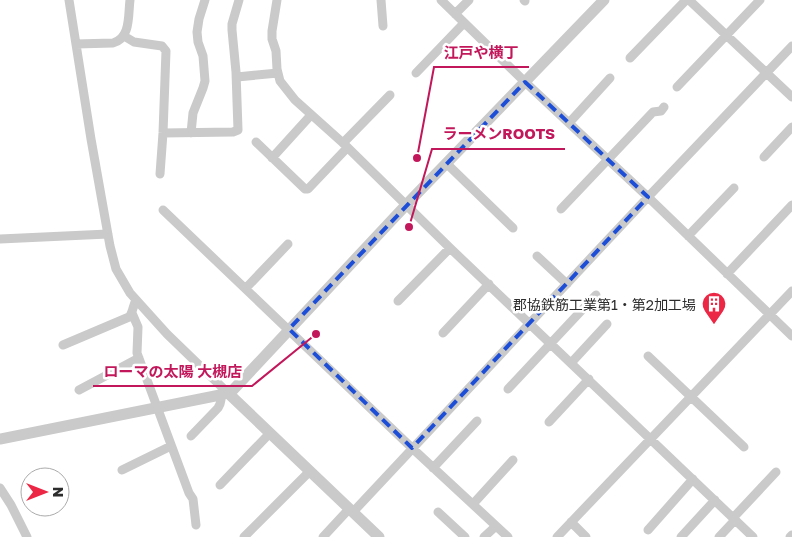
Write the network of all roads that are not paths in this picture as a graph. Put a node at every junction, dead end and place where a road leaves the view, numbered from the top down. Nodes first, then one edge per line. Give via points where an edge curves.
1 (69, 0) edge
2 (130, 0) edge
3 (205, 0) edge
4 (239, 0) edge
5 (277, 0) edge
6 (381, 0) edge
7 (441, 0) edge
8 (470, 0) edge
9 (687, 0) edge
10 (760, 0) edge
11 (601, 1) edge
12 (455, 14) junction
13 (464, 23) junction
14 (383, 26) dead end
15 (124, 36) junction
16 (726, 36) junction
17 (76, 44) junction
18 (792, 46) edge
19 (630, 58) dead end
20 (278, 73) junction
21 (416, 73) dead end
22 (766, 73) junction
23 (237, 77) junction
24 (610, 78) dead end
25 (525, 82) junction
26 (677, 87) dead end
27 (390, 95) dead end
28 (792, 98) edge
29 (664, 108) dead end
30 (311, 115) junction
31 (569, 123) junction
32 (792, 128) edge
33 (163, 133) junction
34 (191, 133) junction
35 (256, 142) dead end
36 (345, 146) junction
37 (764, 157) dead end
38 (272, 158) junction
39 (608, 160) junction
40 (446, 163) junction
41 (160, 174) dead end
42 (734, 188) dead end
43 (648, 197) junction
44 (406, 205) junction
45 (792, 206) edge
46 (561, 209) dead end
47 (163, 210) dead end
48 (513, 228) dead end
49 (108, 234) junction
50 (688, 236) junction
51 (0, 239) edge
52 (288, 244) dead end
53 (450, 248) junction
54 (537, 256) dead end
55 (727, 274) junction
56 (488, 284) junction
57 (566, 284) junction
58 (246, 288) junction
59 (792, 291) edge
60 (596, 295) dead end
61 (136, 300) junction
62 (398, 301) dead end
63 (132, 313) junction
64 (769, 315) junction
65 (530, 323) junction
66 (607, 324) dead end
67 (289, 329) junction
68 (442, 333) dead end
69 (792, 336) edge
70 (551, 343) junction
71 (63, 345) dead end
72 (648, 356) dead end
73 (139, 358) junction
74 (572, 363) junction
75 (589, 380) junction
76 (508, 389) dead end
77 (79, 390) dead end
78 (225, 394) junction
79 (691, 396) junction
80 (158, 408) junction
81 (477, 421) dead end
82 (549, 422) dead end
83 (270, 433) junction
84 (192, 436) dead end
85 (651, 438) junction
86 (0, 440) edge
87 (171, 446) junction
88 (412, 448) junction
89 (744, 448) dead end
90 (513, 460) dead end
91 (433, 468) junction
92 (122, 470) dead end
93 (310, 471) junction
94 (776, 472) dead end
95 (693, 479) junction
96 (220, 484) dead end
97 (0, 488) edge
98 (715, 500) junction
99 (473, 504) junction
100 (351, 511) junction
101 (438, 512) dead end
102 (734, 519) junction
103 (571, 522) junction
104 (196, 525) dead end
105 (496, 526) junction
106 (648, 530) dead end
107 (26, 537) edge
108 (244, 537) edge
109 (323, 537) edge
110 (379, 537) edge
111 (465, 537) edge
112 (484, 537) edge
113 (508, 537) edge
114 (557, 537) edge
115 (586, 537) edge
116 (681, 537) edge
117 (719, 537) edge
118 (753, 537) edge

1 - 17 street
2 - 15 street
3 - 34 street via 197,32 205,81 193,113
4 - 23 street via 232,24
5 - 20 street via 272,38
6 - 14 street
7 - 12 street
8 - 12 street
9 - 16 street
9 - 19 street
10 - 16 street
11 - 25 street
12 - 13 street
13 - 21 street
13 - 25 street
15 - 17 street via 113,43
15 - 33 street via 134,42 162,46 166,51
16 - 22 street
16 - 26 street
17 - 49 street
18 - 22 street
20 - 23 street
20 - 30 street via 292,97
22 - 28 street
22 - 43 street
23 - 34 street via 238,130
24 - 31 street
25 - 31 street
25 - 40 street
27 - 36 street
29 - 39 street via 653,112
30 - 36 street
30 - 38 street
31 - 39 street
32 - 37 street
33 - 34 street
33 - 41 street
35 - 38 street
36 - 38 street via 308,189
36 - 44 street
39 - 43 street
39 - 46 street
40 - 44 street
40 - 48 street
42 - 50 street
43 - 50 street
43 - 57 street
44 - 53 street
44 - 67 street
45 - 55 street
47 - 58 street
49 - 51 street
49 - 61 street via 116,269
50 - 55 street
52 - 58 street
53 - 56 street
53 - 62 street
54 - 57 street
55 - 64 street
56 - 65 street
56 - 68 street
57 - 65 street
58 - 67 street
59 - 64 street
60 - 70 street
61 - 63 street
61 - 78 street
63 - 71 street
63 - 73 street via 138,327
64 - 69 street
64 - 79 street
65 - 70 street
65 - 88 street
66 - 74 street
67 - 78 street via 234,389
67 - 88 street
70 - 74 street
70 - 76 street
72 - 79 street
73 - 77 street
73 - 80 street
74 - 75 street
75 - 82 street
75 - 85 street
78 - 80 street
78 - 83 street
78 - 84 street via 218,408
79 - 85 street
79 - 89 street
80 - 86 street
80 - 87 street
81 - 91 street
83 - 93 street
83 - 96 street
85 - 95 street
85 - 103 street
87 - 92 street
87 - 104 street via 193,499
88 - 91 street
88 - 100 street
90 - 99 street
91 - 99 street
93 - 100 street
93 - 108 street
94 - 102 street
95 - 98 street
95 - 106 street
97 - 107 street
98 - 102 street
98 - 116 street
99 - 105 street
100 - 109 street
100 - 110 street
101 - 111 street
102 - 117 street
102 - 118 street
103 - 114 street
103 - 115 street
105 - 112 street
105 - 113 street

